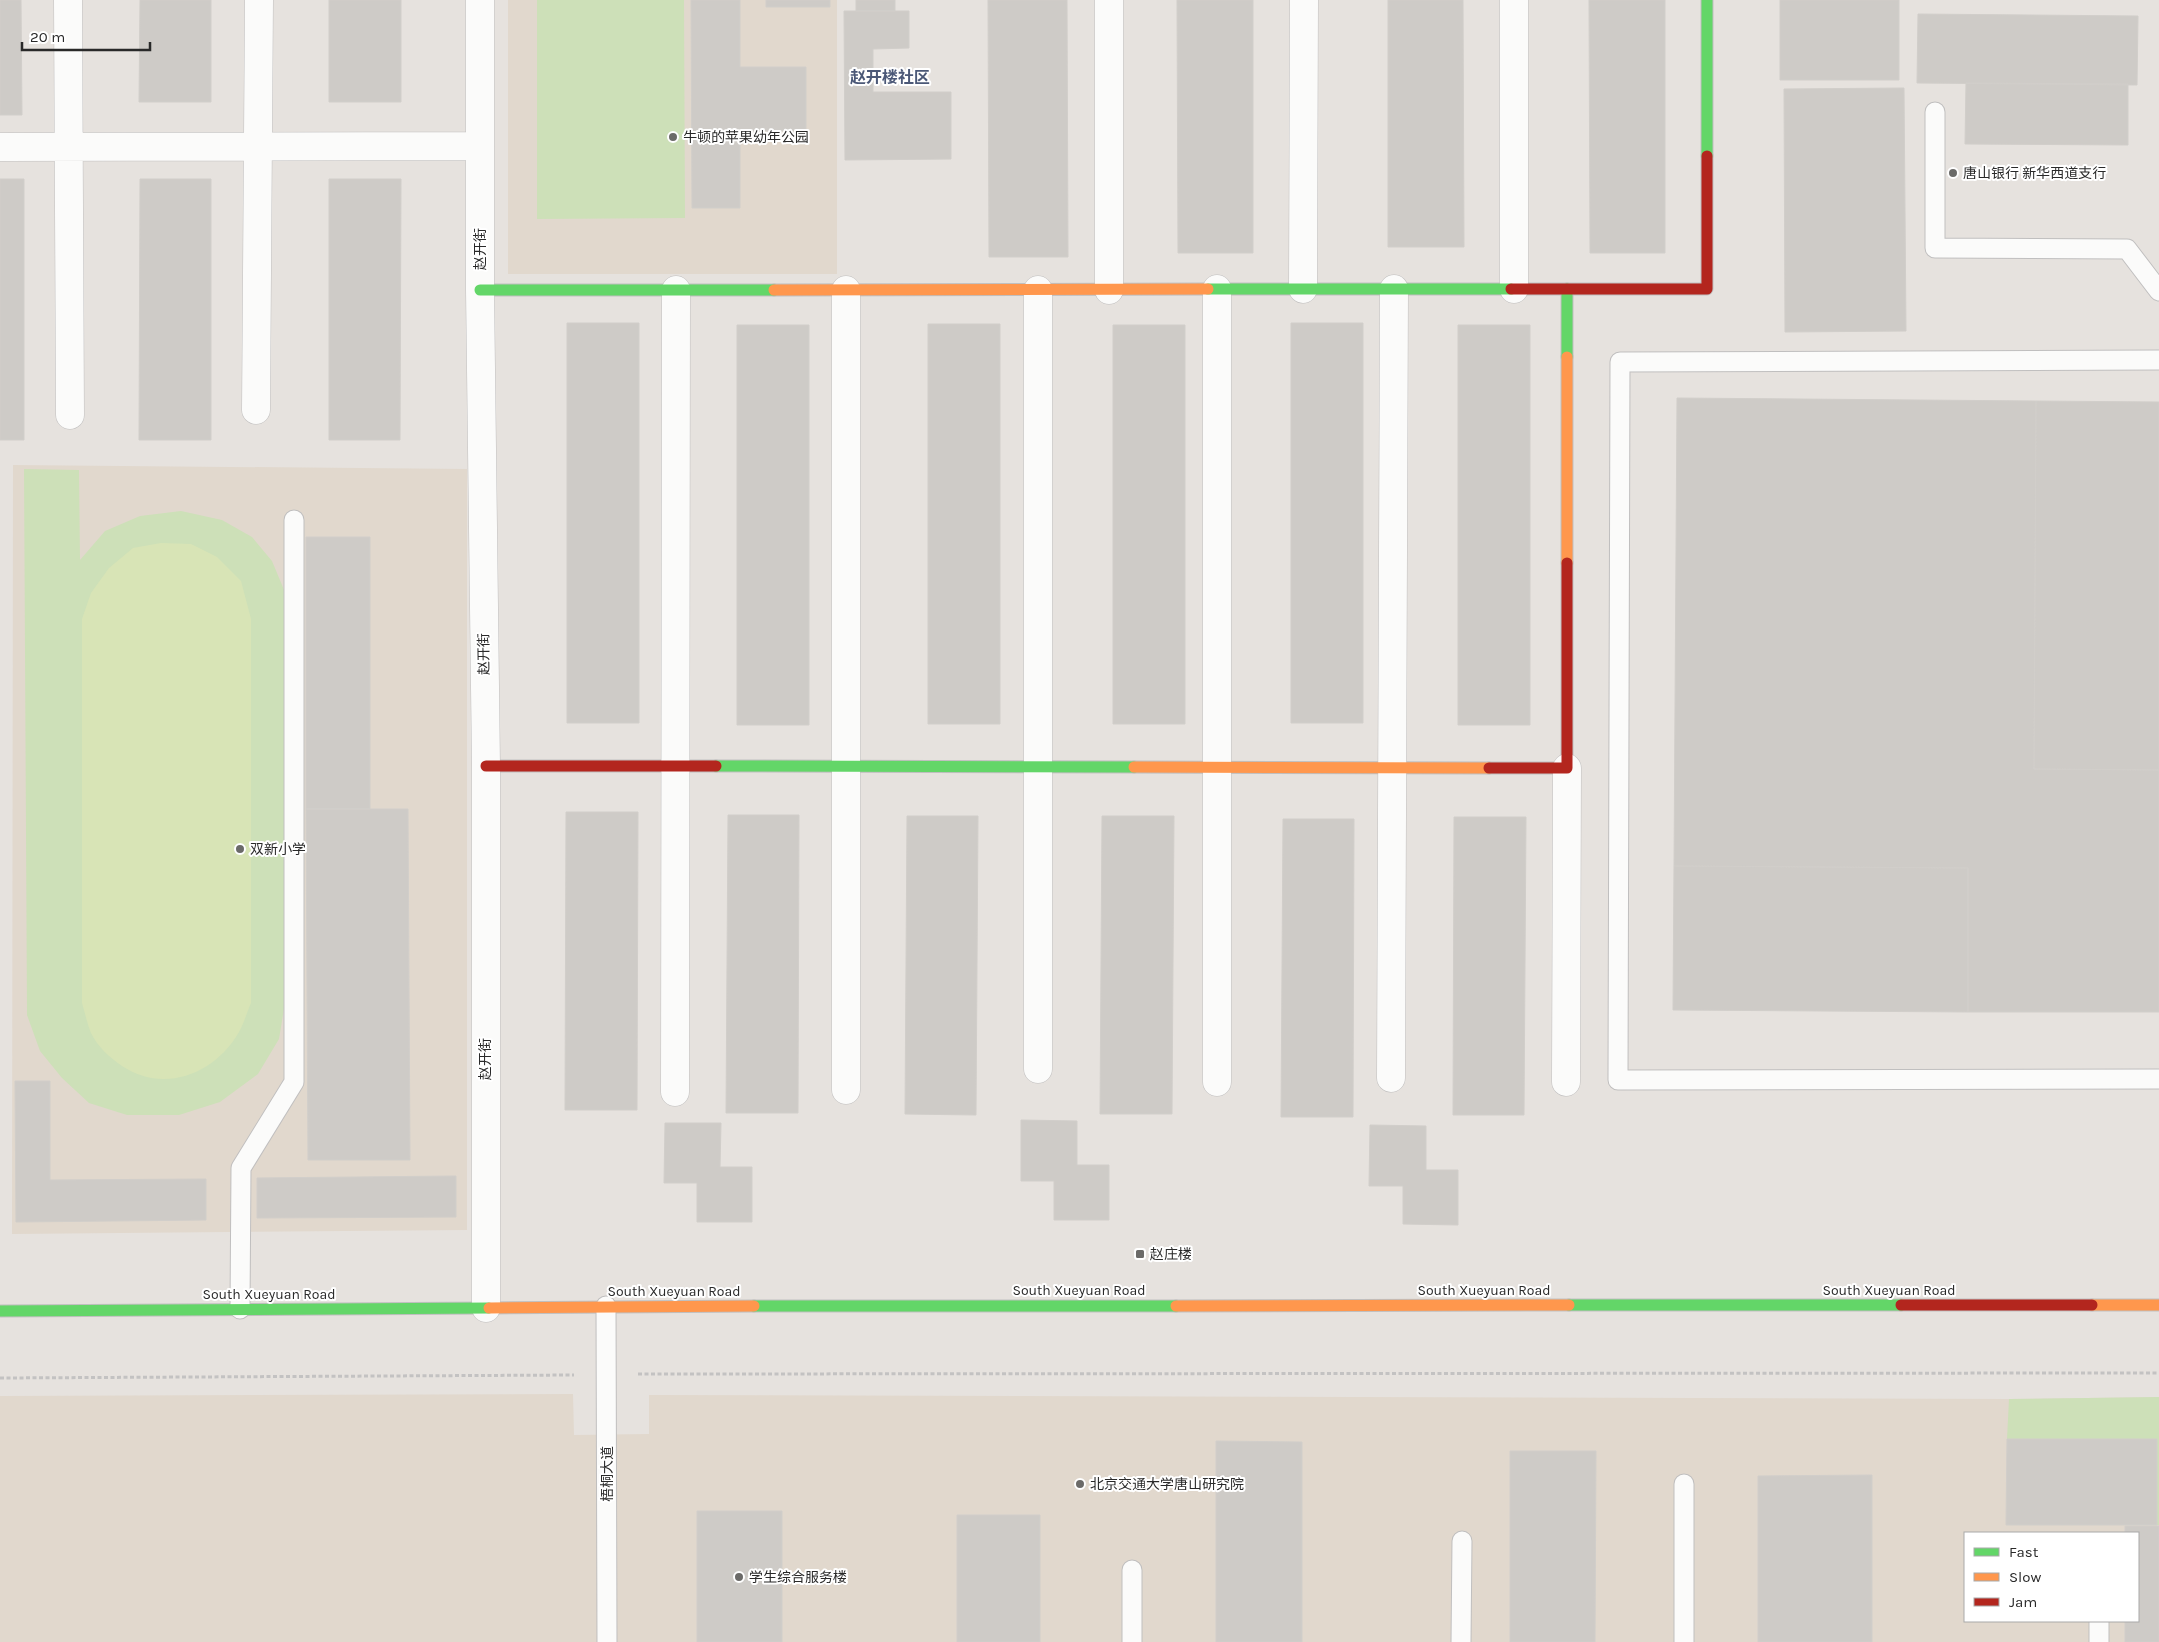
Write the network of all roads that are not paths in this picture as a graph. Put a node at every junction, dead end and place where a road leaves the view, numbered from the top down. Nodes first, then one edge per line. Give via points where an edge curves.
1 (68, 0) edge
2 (259, 0) edge
3 (480, 0) edge
4 (1109, 0) edge
5 (1304, 0) edge
6 (1514, 0) edge
7 (1707, 0) edge
8 (1935, 112) dead end
9 (258, 146) junction
10 (480, 146) junction
11 (0, 147) edge
12 (69, 147) junction
13 (1217, 289) junction
14 (1302, 289) junction
15 (1394, 289) junction
16 (1514, 289) junction
17 (1568, 289) junction
18 (480, 290) junction
19 (676, 290) junction
20 (846, 290) junction
21 (1038, 290) junction
22 (1109, 290) junction
23 (2159, 291) edge
24 (2159, 360) edge
25 (256, 410) dead end
26 (70, 415) dead end
27 (294, 520) dead end
28 (486, 766) junction
29 (676, 766) junction
30 (846, 766) junction
31 (1038, 767) junction
32 (1218, 767) junction
33 (1392, 768) junction
34 (1567, 768) junction
35 (1038, 1069) dead end
36 (1391, 1078) dead end
37 (2159, 1079) edge
38 (1217, 1082) dead end
39 (1566, 1082) dead end
40 (846, 1090) dead end
41 (676, 1092) dead end
42 (2159, 1305) edge
43 (606, 1306) junction
44 (486, 1308) junction
45 (240, 1310) junction
46 (0, 1311) edge
47 (1684, 1484) dead end
48 (1462, 1541) dead end
49 (1132, 1570) dead end
50 (2099, 1622) edge
51 (607, 1642) edge
52 (1132, 1642) edge
53 (1461, 1642) edge
54 (1684, 1642) edge
55 (2099, 1642) edge

1 - 12 street
2 - 9 street
3 - 10 street, 赵开街
4 - 22 street
5 - 14 street
6 - 16 street
7 - 17 street via 1707,289
8 - 23 lane via 1935,248 2127,248
9 - 10 street
9 - 12 street
9 - 25 street
10 - 18 street, 赵开街
11 - 12 street
12 - 26 street
13 - 14 street
13 - 22 street
13 - 32 street
14 - 15 street
15 - 16 street
15 - 33 street
16 - 17 street
17 - 34 street
18 - 19 street
18 - 28 street, 赵开街
19 - 20 street
19 - 29 street
20 - 21 street
20 - 30 street
21 - 22 street
21 - 31 street
24 - 37 lane via 1620,362 1618,1080
27 - 45 lane via 294,1082 241,1168
28 - 29 street
28 - 44 street, 赵开街
29 - 30 street
29 - 41 street
30 - 31 street
30 - 40 street
31 - 32 street
31 - 35 street
32 - 33 street
32 - 38 street
33 - 34 street
33 - 36 street
34 - 39 street
42 - 43 street, South Xueyuan Road
43 - 44 street, South Xueyuan Road
43 - 51 lane, 梧桐大道
44 - 45 street, South Xueyuan Road
45 - 46 street, South Xueyuan Road
47 - 54 lane
48 - 53 lane
49 - 52 lane
50 - 55 lane

